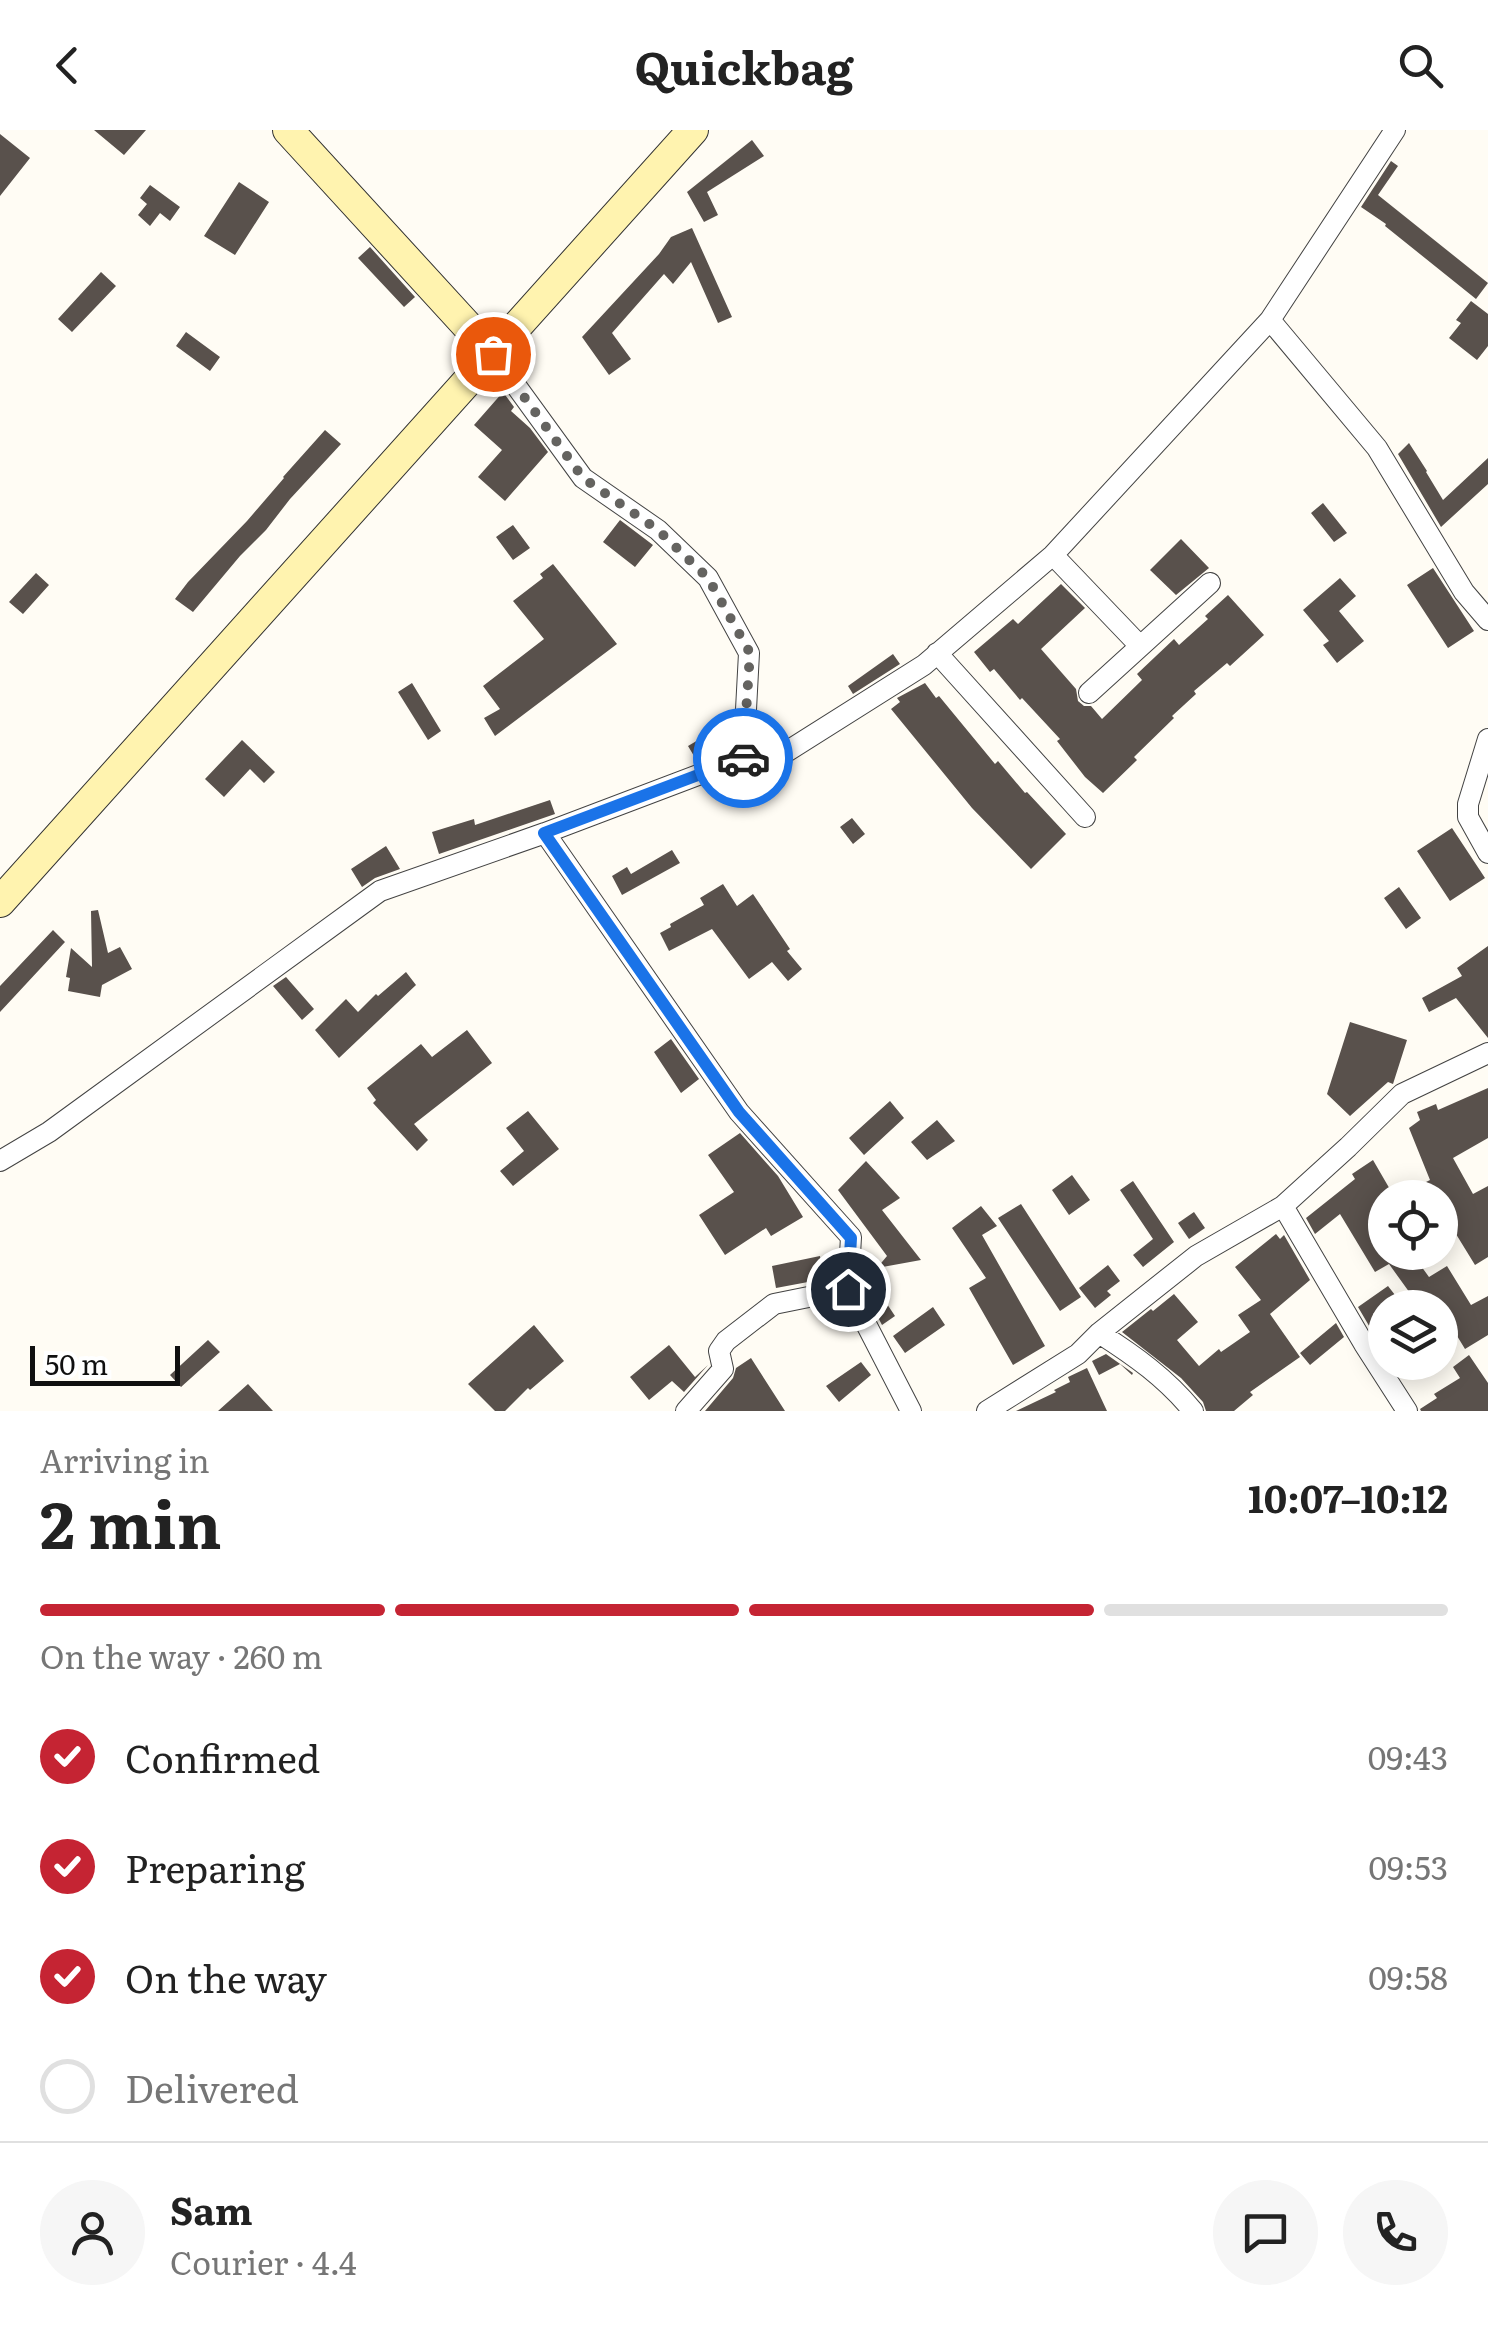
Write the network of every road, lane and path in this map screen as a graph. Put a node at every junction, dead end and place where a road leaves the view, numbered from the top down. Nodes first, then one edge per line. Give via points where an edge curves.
1 (288, 130) edge
2 (693, 130) edge
3 (1395, 130) edge
4 (1270, 320) junction
5 (493, 354) junction
6 (1053, 555) junction
7 (1210, 582) dead end
8 (1488, 620) edge
9 (1140, 646) junction
10 (937, 653) junction
11 (1090, 693) dead end
12 (1488, 738) edge
13 (743, 766) junction
14 (1085, 817) dead end
15 (544, 833) junction
16 (1488, 853) edge
17 (0, 902) edge
18 (1488, 1054) edge
19 (0, 1161) edge
20 (1283, 1206) junction
21 (848, 1289) junction
22 (1099, 1333) junction
23 (686, 1411) edge
24 (911, 1411) edge
25 (987, 1411) edge
26 (1193, 1411) edge
27 (1407, 1411) edge

1 - 5 main road
2 - 5 main road
3 - 4 street
4 - 6 street
4 - 8 street via 1378,448 1464,592
5 - 13 street via 583,478 658,530 708,578 750,653
5 - 17 main road
6 - 9 street
6 - 10 street
7 - 9 street
9 - 11 street
10 - 13 street via 756,771
10 - 14 street
12 - 16 street via 1468,804
13 - 15 street via 714,769
15 - 19 street via 380,891
15 - 21 street via 739,1112 851,1238
18 - 20 street via 1402,1094
20 - 22 street via 1196,1256
20 - 27 street
21 - 23 street via 774,1304 726,1341 719,1350 723,1369
21 - 24 street
22 - 25 street via 1078,1354
22 - 26 street via 1141,1360

